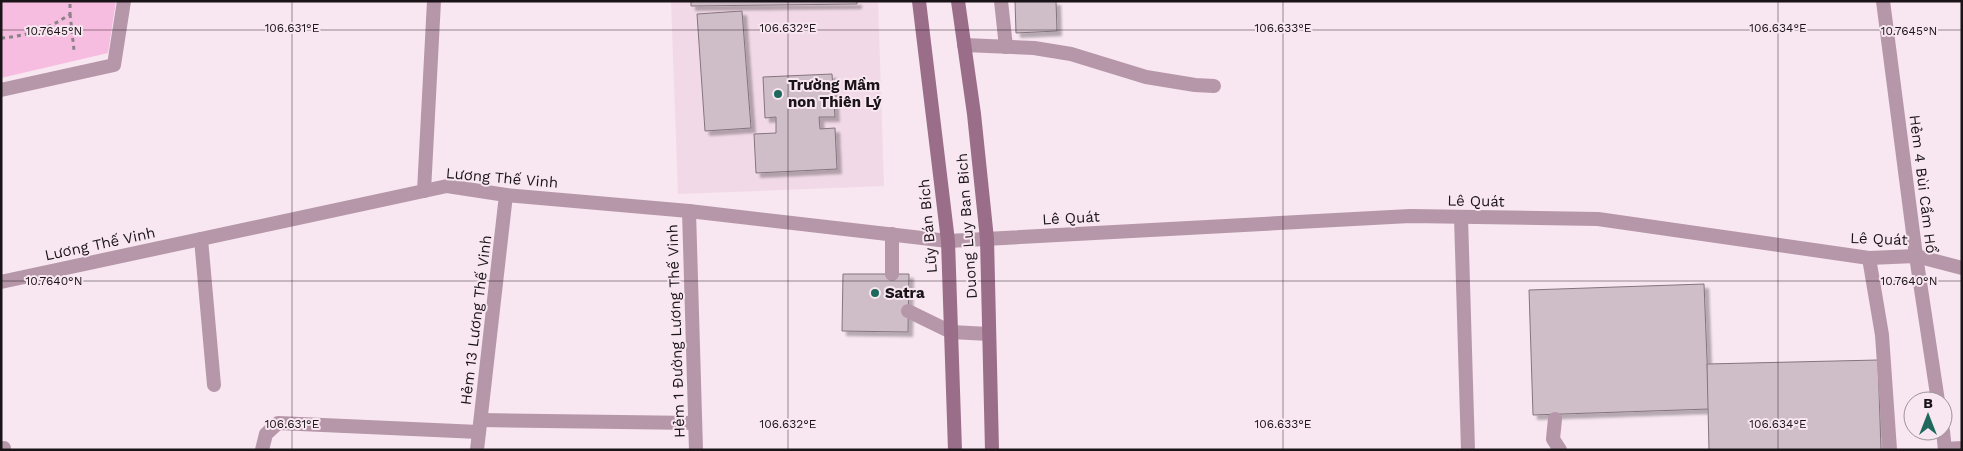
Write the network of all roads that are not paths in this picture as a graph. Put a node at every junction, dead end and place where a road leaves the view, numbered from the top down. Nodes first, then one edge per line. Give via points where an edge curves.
1 (124, 1) edge
2 (434, 1) edge
3 (919, 1) edge
4 (958, 1) edge
5 (1000, 1) edge
6 (1883, 1) edge
7 (964, 45) junction
8 (1006, 47) junction
9 (1214, 86) dead end
10 (1, 90) edge
11 (424, 191) junction
12 (506, 194) junction
13 (689, 210) junction
14 (1461, 216) junction
15 (892, 234) junction
16 (201, 239) junction
17 (987, 239) junction
18 (948, 241) junction
19 (1916, 256) junction
20 (1869, 258) junction
21 (1962, 268) edge
22 (892, 274) dead end
23 (1, 282) edge
24 (908, 311) dead end
25 (951, 332) junction
26 (989, 334) junction
27 (214, 385) dead end
28 (1936, 391) edge
29 (1554, 420) dead end
30 (695, 424) junction
31 (480, 426) junction
32 (1962, 448) edge
33 (1945, 449) edge
34 (262, 450) edge
35 (476, 450) edge
36 (696, 450) edge
37 (955, 450) edge
38 (992, 450) edge
39 (1468, 450) edge
40 (1560, 450) edge
41 (1890, 450) edge

1 - 10 street via 114,65
2 - 11 street
3 - 18 main road, Lũy Bán Bích
4 - 7 main road, Duong Luy Ban Bich
5 - 8 street
6 - 19 street, Hẻm 4 Bùi Cầm Hổ
7 - 8 street
7 - 17 main road, Duong Luy Ban Bich
8 - 9 street via 1071,54 1146,77
11 - 12 street, Lương Thế Vinh via 447,186
11 - 16 street, Lương Thế Vinh
12 - 13 street, Lương Thế Vinh
12 - 31 street, Hẻm 13 Lương Thế Vinh
13 - 15 street, Lương Thế Vinh
13 - 30 street, Hẻm 1 Đường Lương Thế Vinh
14 - 17 street, Lê Quát
14 - 20 street, Lê Quát via 1598,218
14 - 39 street
15 - 18 street, Lương Thế Vinh
15 - 22 street
16 - 23 street, Lương Thế Vinh
16 - 27 street
17 - 18 street, Lê Quát
17 - 26 main road, Duong Luy Ban Bich
18 - 25 main road, Lũy Bán Bích
19 - 20 street, Lê Quát
19 - 21 street, Lê Quát
19 - 28 street, Hẻm 4 Bùi Cầm Hổ
20 - 41 street via 1882,335
24 - 25 street
25 - 26 street
25 - 37 main road, Lũy Bán Bích
26 - 38 main road, Duong Luy Ban Bich
29 - 40 street via 1553,439
30 - 31 street
30 - 36 street, Hẻm 1 Đường Lương Thế Vinh
31 - 34 street via 278,424 266,434
31 - 35 street, Hẻm 13 Lương Thế Vinh
32 - 33 street

